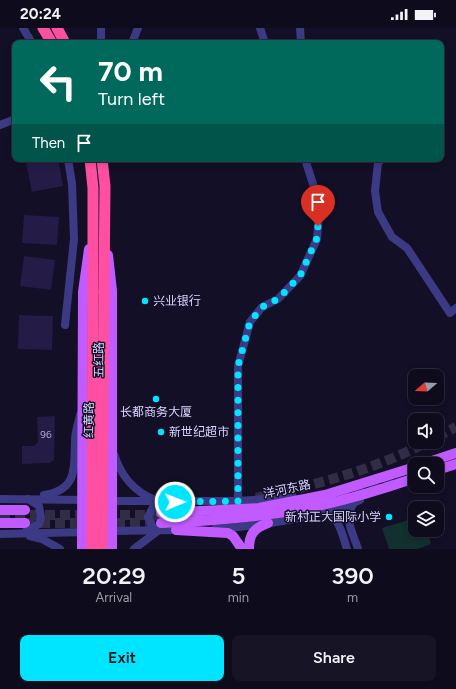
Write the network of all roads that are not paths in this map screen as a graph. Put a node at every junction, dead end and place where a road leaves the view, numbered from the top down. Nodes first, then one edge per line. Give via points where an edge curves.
1 (23, 28) edge
2 (43, 28) edge
3 (57, 28) edge
4 (101, 28) edge
5 (138, 28) edge
6 (260, 28) edge
7 (300, 28) edge
8 (30, 40) edge
9 (50, 40) edge
10 (63, 40) edge
11 (101, 40) edge
12 (133, 40) edge
13 (265, 40) edge
14 (301, 40) edge
15 (12, 120) edge
16 (0, 125) edge
17 (68, 162) edge
18 (90, 162) edge
19 (102, 162) edge
20 (306, 162) edge
21 (379, 162) edge
22 (105, 218) junction
23 (93, 219) junction
24 (98, 292) junction
25 (456, 308) edge
26 (64, 325) dead end
27 (82, 403) junction
28 (82, 447) junction
29 (112, 447) junction
30 (456, 453) edge
31 (444, 457) edge
32 (456, 464) edge
33 (444, 468) edge
34 (408, 469) edge
35 (408, 480) edge
36 (391, 486) junction
37 (325, 495) junction
38 (27, 498) junction
39 (0, 499) edge
40 (82, 500) junction
41 (238, 501) junction
42 (112, 502) junction
43 (355, 502) junction
44 (0, 510) edge
45 (25, 510) tunnel mouth
46 (323, 512) junction
47 (160, 517) junction
48 (0, 523) edge
49 (25, 523) tunnel mouth
50 (268, 523) junction
51 (176, 530) junction
52 (112, 531) junction
53 (82, 532) junction
54 (20, 533) junction
55 (0, 534) edge
56 (60, 549) edge
57 (82, 549) edge
58 (92, 549) edge
59 (102, 549) edge
60 (112, 549) edge
61 (134, 549) edge
62 (242, 549) edge
63 (249, 549) edge
64 (347, 549) edge
65 (358, 549) edge

1 - 8 street
2 - 9 highway
3 - 10 highway
4 - 11 street
5 - 12 street
6 - 13 street
7 - 14 street
15 - 16 street
17 - 26 street via 74,239
18 - 23 highway, 五红路
19 - 22 highway, 五红路
20 - 41 street via 319,213 317,238 300,276 278,299 262,307 250,322 238,366
21 - 25 street via 375,191 378,212 392,237 407,248 450,313
22 - 24 highway, 五红路
22 - 29 main road, 五红路 via 112,291
23 - 24 highway, 五红路
23 - 27 main road, 五红路 via 83,292
24 - 58 highway, 红黄路, bridge
24 - 59 highway, 红黄路, bridge
27 - 28 main road, 五红路
27 - 38 street via 75,438 75,468 72,477 63,489
28 - 29 main road via 87,452 97,455 108,452
28 - 40 main road, 五红路
29 - 42 main road, 五红路
29 - 47 street via 118,465 128,482
30 - 31 main road
32 - 33 main road
34 - 37 main road, 洋河东路
35 - 36 main road, 洋河东路
36 - 43 street
36 - 47 main road, 洋河东路 via 328,504 217,521
37 - 41 street
37 - 47 main road, 洋河东路 via 259,508
38 - 39 street
38 - 40 street
38 - 54 street via 39,506 41,517 35,528
40 - 42 street
40 - 53 main road, 五红路
41 - 47 street
42 - 47 street
42 - 52 main road, 五红路
43 - 46 street
43 - 65 street via 348,512 348,519
44 - 45 main road
46 - 50 street
46 - 64 street via 330,514 338,523
47 - 51 street
47 - 52 street
47 - 61 street
48 - 49 main road
50 - 51 street via 216,529
50 - 63 main road via 258,526 251,534
51 - 62 main road via 228,533
52 - 53 street
52 - 60 main road, 五红路
53 - 54 street
53 - 57 main road, 五红路
54 - 55 street
54 - 56 street via 42,539

